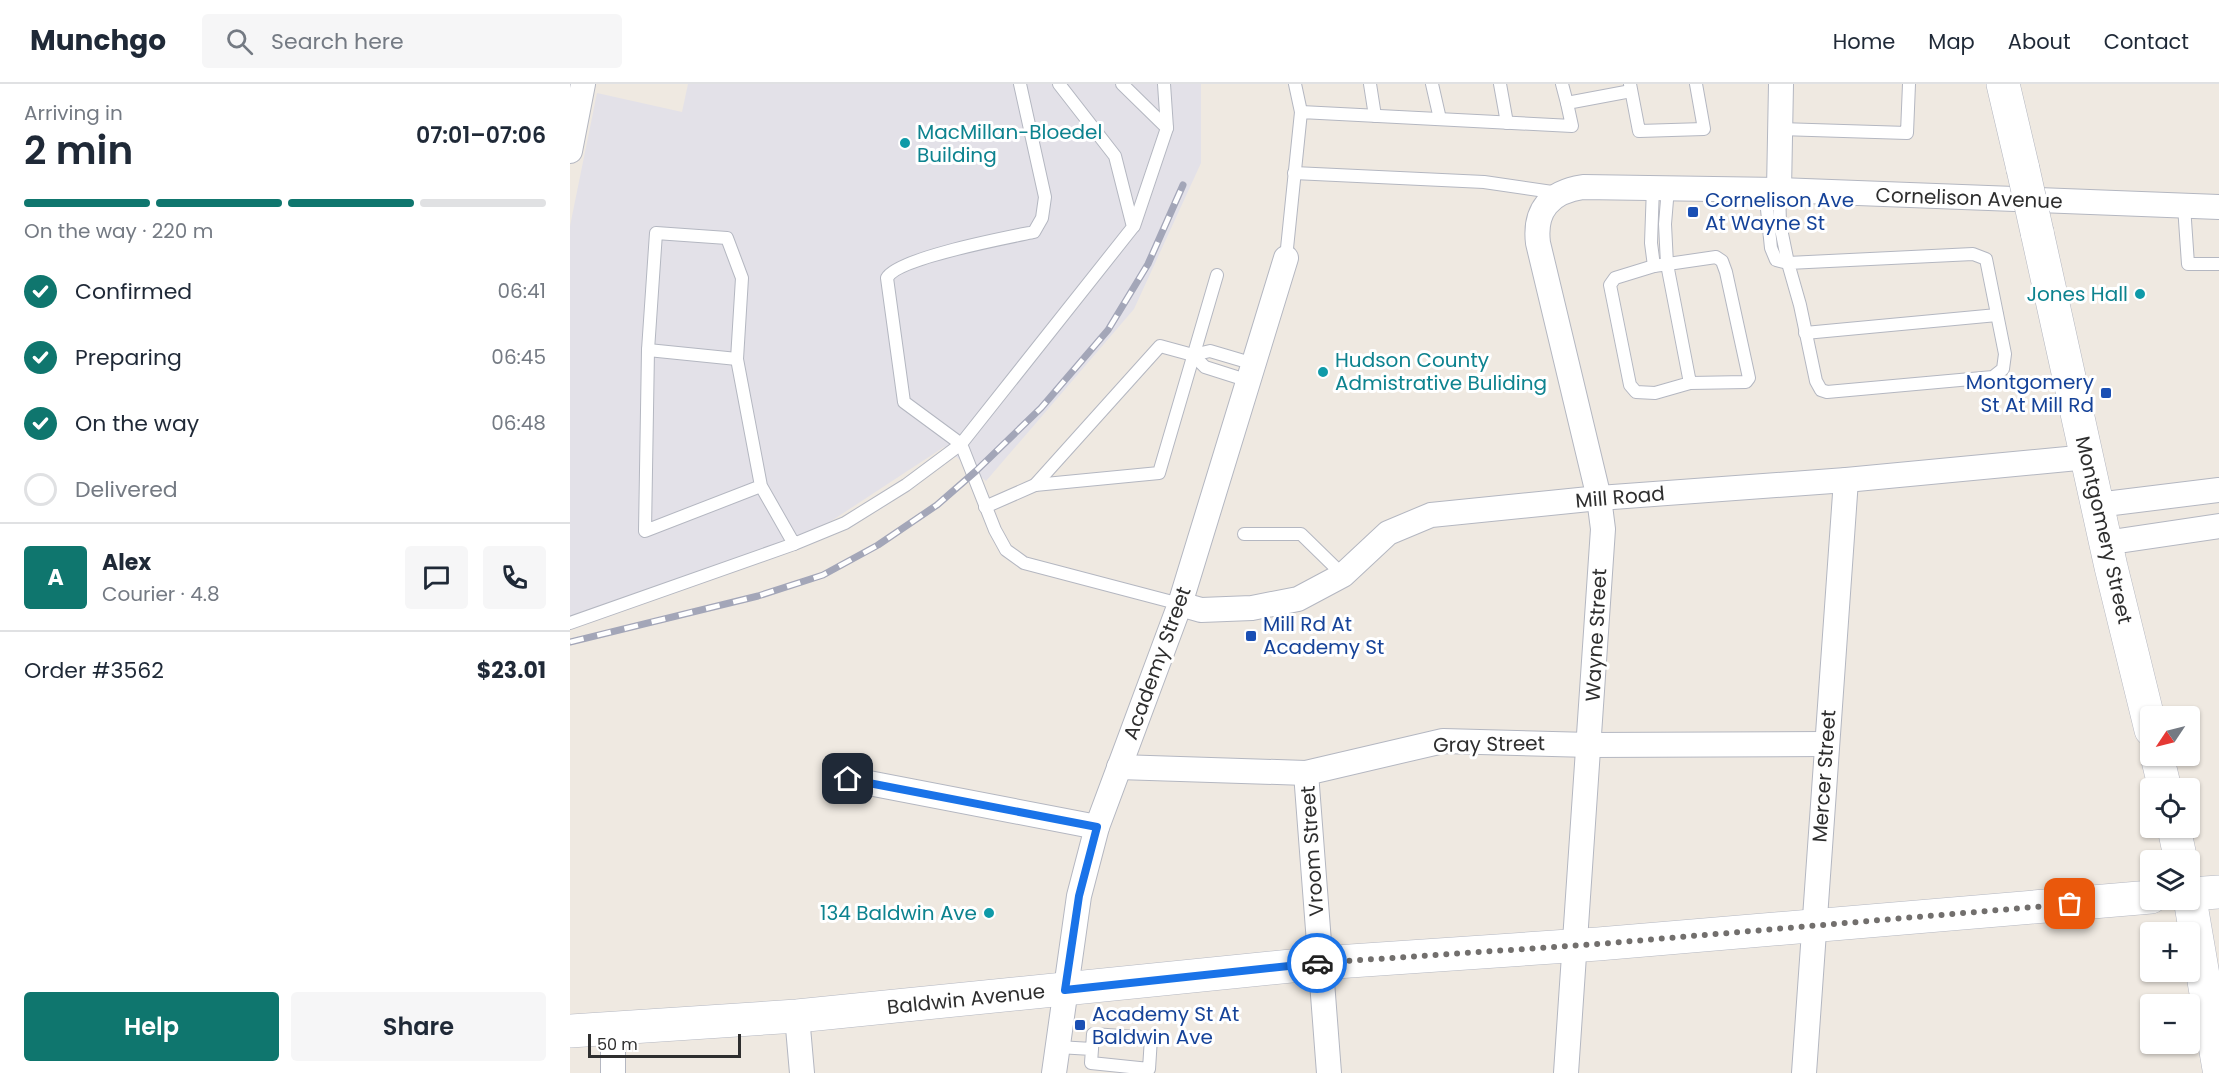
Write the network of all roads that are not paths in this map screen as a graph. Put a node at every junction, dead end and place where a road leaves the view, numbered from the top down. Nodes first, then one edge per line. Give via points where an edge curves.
1 (1020, 84) edge
2 (1059, 84) edge
3 (1122, 84) edge
4 (1164, 84) edge
5 (1295, 84) edge
6 (1370, 84) edge
7 (1432, 84) edge
8 (1500, 84) edge
9 (1562, 84) edge
10 (1696, 84) edge
11 (1781, 84) edge
12 (1909, 84) edge
13 (2003, 84) edge
14 (1631, 88) edge
15 (578, 92) edge
16 (1567, 103) junction
17 (1301, 112) junction
18 (1375, 116) junction
19 (1440, 119) junction
20 (1507, 123) junction
21 (1167, 128) junction
22 (1780, 129) junction
23 (570, 151) edge
24 (1294, 173) junction
25 (1660, 187) junction
26 (1772, 190) junction
27 (1552, 200) junction
28 (2184, 206) junction
29 (2219, 207) edge
30 (1133, 227) junction
31 (1286, 258) joint
32 (1788, 263) junction
33 (1667, 264) junction
34 (2219, 264) edge
35 (1654, 266) junction
36 (1217, 275) dead end
37 (1997, 315) junction
38 (1805, 333) junction
39 (648, 350) junction
40 (1193, 355) junction
41 (737, 359) junction
42 (1251, 372) junction
43 (1690, 383) junction
44 (961, 444) junction
45 (2088, 457) junction
46 (1846, 480) junction
47 (1035, 485) junction
48 (761, 486) junction
49 (2219, 490) edge
50 (1599, 498) junction
51 (2097, 505) junction
52 (986, 507) junction
53 (2219, 526) edge
54 (1244, 534) dead end
55 (2105, 543) junction
56 (794, 544) junction
57 (1343, 575) junction
58 (1180, 604) junction
59 (570, 623) edge
60 (2145, 706) edge
61 (1590, 744) junction
62 (1826, 744) junction
63 (1119, 767) junction
64 (1306, 773) junction
65 (848, 779) dead end
66 (1097, 827) junction
67 (2219, 892) edge
68 (2200, 893) edge
69 (2140, 898) edge
70 (2192, 910) edge
71 (1814, 925) junction
72 (1575, 945) junction
73 (1320, 963) junction
74 (1065, 990) junction
75 (797, 1016) junction
76 (613, 1029) junction
77 (570, 1031) edge
78 (1058, 1047) junction
79 (1092, 1049) junction
80 (2219, 1069) edge
81 (613, 1073) edge
82 (801, 1073) edge
83 (1054, 1073) edge
84 (1329, 1073) edge
85 (1566, 1073) edge
86 (1804, 1073) edge

1 - 44 lane via 1045,197 1039,226 1034,231 906,265 887,278 904,402
2 - 30 lane via 1115,156
3 - 21 lane
4 - 21 lane
5 - 17 lane
6 - 18 lane
7 - 19 lane
8 - 20 lane
9 - 16 lane
10 - 14 lane via 1704,129 1639,131
11 - 22 street
12 - 22 lane via 1907,133
13 - 45 street, Montgomery Street, bridge
14 - 16 lane
15 - 23 street
16 - 20 lane via 1572,126
17 - 18 lane
17 - 24 lane
18 - 19 lane
19 - 20 lane
21 - 30 lane
22 - 26 street
24 - 27 lane via 1484,182
24 - 31 lane
25 - 26 street, Cornelison Avenue
25 - 27 street, Cornelison Avenue via 1583,187 1565,190
25 - 33 lane
25 - 35 lane via 1651,243
26 - 28 street, Cornelison Avenue
26 - 32 lane
27 - 50 street, Wayne Street via 1536,226 1538,243
28 - 29 street, Cornelison Avenue
28 - 34 lane via 2188,264
30 - 44 lane
31 - 42 street, Academy Street
32 - 37 lane via 1982,256 1986,259
32 - 38 lane
33 - 35 lane
33 - 43 lane
33 - 43 lane via 1716,257 1722,261 1749,378 1736,383
35 - 43 lane via 1615,278 1610,285 1630,385 1636,392 1655,393
36 - 40 lane
37 - 38 lane
37 - 38 lane via 2005,354 2003,369 1993,377 1827,392 1815,381
39 - 41 lane
39 - 41 lane via 656,233 727,238 742,278
39 - 48 lane via 645,531
40 - 42 lane via 1205,367
40 - 42 lane via 1210,351
40 - 47 lane via 1160,346
40 - 47 lane via 1159,473
41 - 48 lane
42 - 58 street, Academy Street
44 - 52 lane
44 - 56 lane via 845,523
45 - 46 street, Mill Road
45 - 51 street, Montgomery Street
46 - 50 street, Mill Road
46 - 62 street, Mercer Street
47 - 52 lane
48 - 56 lane
49 - 51 street
50 - 57 street, Mill Road via 1431,515 1388,533
50 - 61 street, Wayne Street via 1603,530
51 - 55 street, Montgomery Street
52 - 58 lane via 1006,550 1024,563
53 - 55 street
54 - 57 lane via 1301,534
55 - 60 street, Montgomery Street
56 - 59 lane
57 - 58 street, Mill Road via 1298,599 1252,608 1201,610
58 - 63 street, Academy Street
61 - 62 street, Gray Street
61 - 64 street, Gray Street via 1443,741
61 - 72 street, Wayne Street
62 - 71 street, Mercer Street
63 - 64 street, Gray Street
63 - 66 street, Academy Street
64 - 73 street, Vroom Street
65 - 66 street
66 - 74 street, Academy Street via 1079,896
67 - 68 street
69 - 71 street, Baldwin Avenue
70 - 80 street
71 - 72 street, Baldwin Avenue
71 - 86 street, Mercer Street
72 - 73 street, Baldwin Avenue
72 - 85 street, Wayne Street
73 - 74 street, Baldwin Avenue
73 - 84 street, Vroom Street
74 - 75 street, Baldwin Avenue
74 - 78 street, Academy Street
75 - 76 street, Baldwin Avenue
75 - 82 street
76 - 77 street, Baldwin Avenue
76 - 81 street
78 - 79 lane
78 - 83 street, Academy Street
79 - 79 lane via 1091,1063 1149,1068 1151,1038 1093,1034

